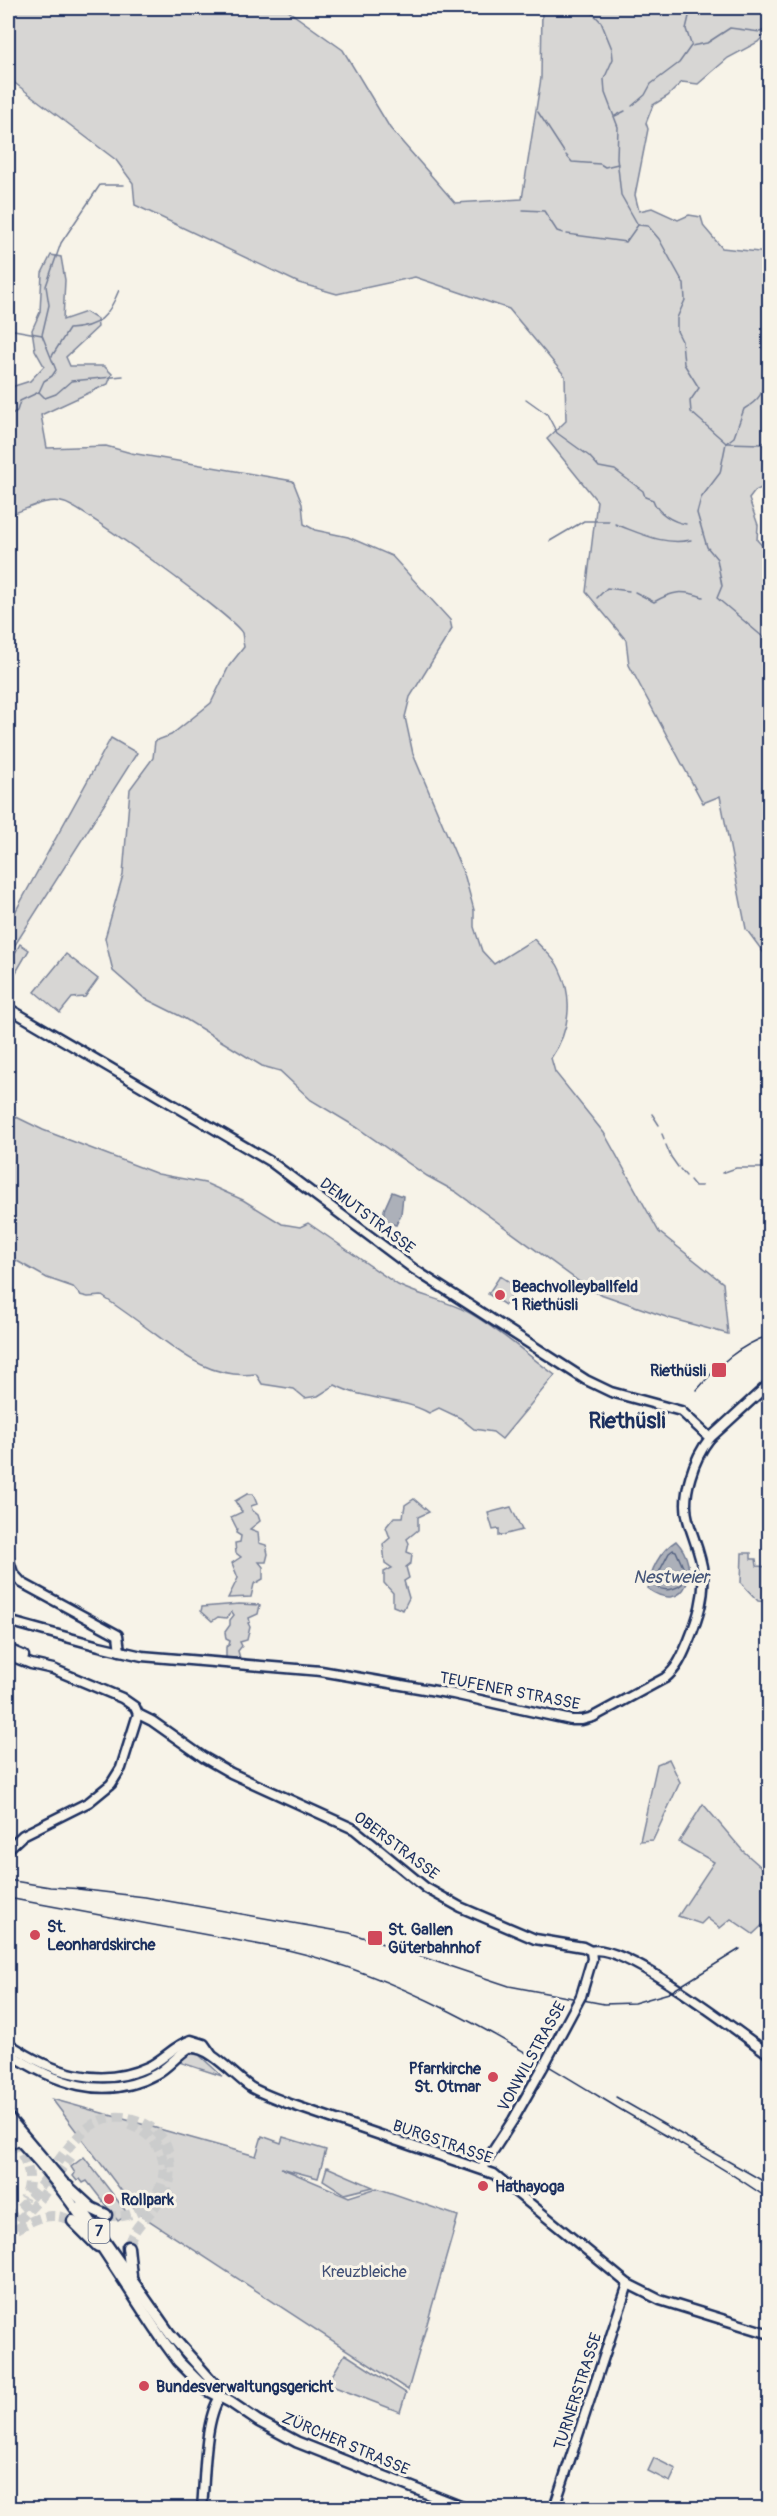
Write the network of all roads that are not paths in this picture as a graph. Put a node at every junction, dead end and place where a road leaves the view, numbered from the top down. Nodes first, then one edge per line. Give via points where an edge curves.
1 (8, 1008) edge
2 (770, 1383) edge
3 (710, 1438) junction
4 (8, 1558) edge
5 (8, 1620) edge
6 (8, 1649) edge
7 (120, 1651) junction
8 (8, 1655) edge
9 (40, 1666) junction
10 (138, 1714) junction
11 (8, 1849) edge
12 (591, 1951) junction
13 (8, 2043) edge
14 (8, 2052) edge
15 (770, 2055) edge
16 (213, 2056) junction
17 (8, 2117) edge
18 (8, 2129) edge
19 (482, 2168) junction
20 (67, 2186) junction
21 (106, 2215) tunnel mouth
22 (73, 2221) tunnel mouth
23 (99, 2246) junction
24 (128, 2247) tunnel mouth
25 (131, 2276) junction
26 (628, 2284) junction
27 (770, 2334) edge
28 (220, 2397) junction
29 (202, 2508) edge
30 (465, 2508) edge
31 (554, 2508) edge

1 - 3 main road, DEMUTSTRASSE via 271,1162 415,1270 586,1380 611,1392 681,1411
2 - 3 main road, TEUFENER STRASSE
3 - 7 main road, TEUFENER STRASSE via 701,1451 687,1498 703,1584 698,1615 682,1658 665,1677 587,1719 571,1720 321,1671 165,1659
4 - 7 main road via 24,1585 118,1635
5 - 7 main road, TEUFENER STRASSE
6 - 9 main road, OBERSTRASSE
8 - 9 main road, OBERSTRASSE
9 - 10 main road, OBERSTRASSE via 112,1692 136,1708
10 - 11 main road via 121,1768 111,1784 89,1802 23,1835
10 - 12 main road, OBERSTRASSE via 224,1769 354,1829 444,1899 527,1936
12 - 15 main road, OBERSTRASSE via 600,1949 639,1966
12 - 19 main road, VONWILSTRASSE, bridge via 581,1996
13 - 16 main road, BURGSTRASSE via 52,2068 94,2078 142,2070 191,2040 204,2044
14 - 16 main road via 49,2077 90,2087 142,2081 192,2047
16 - 19 main road, BURGSTRASSE via 255,2090
17 - 20 main road, 7
18 - 23 main road, 7 via 50,2176
19 - 26 main road, BURGSTRASSE via 497,2176
20 - 21 highway
20 - 25 main road, 7
22 - 23 highway
23 - 28 main road, 7 via 178,2361 207,2390
24 - 25 highway
25 - 28 main road, 7 via 170,2334 217,2387
26 - 27 main road, BURGSTRASSE via 660,2300
26 - 31 main road, TURNERSTRASSE
28 - 29 main road via 210,2427
28 - 30 main road, ZÜRCHER STRASSE / 7 via 297,2442

